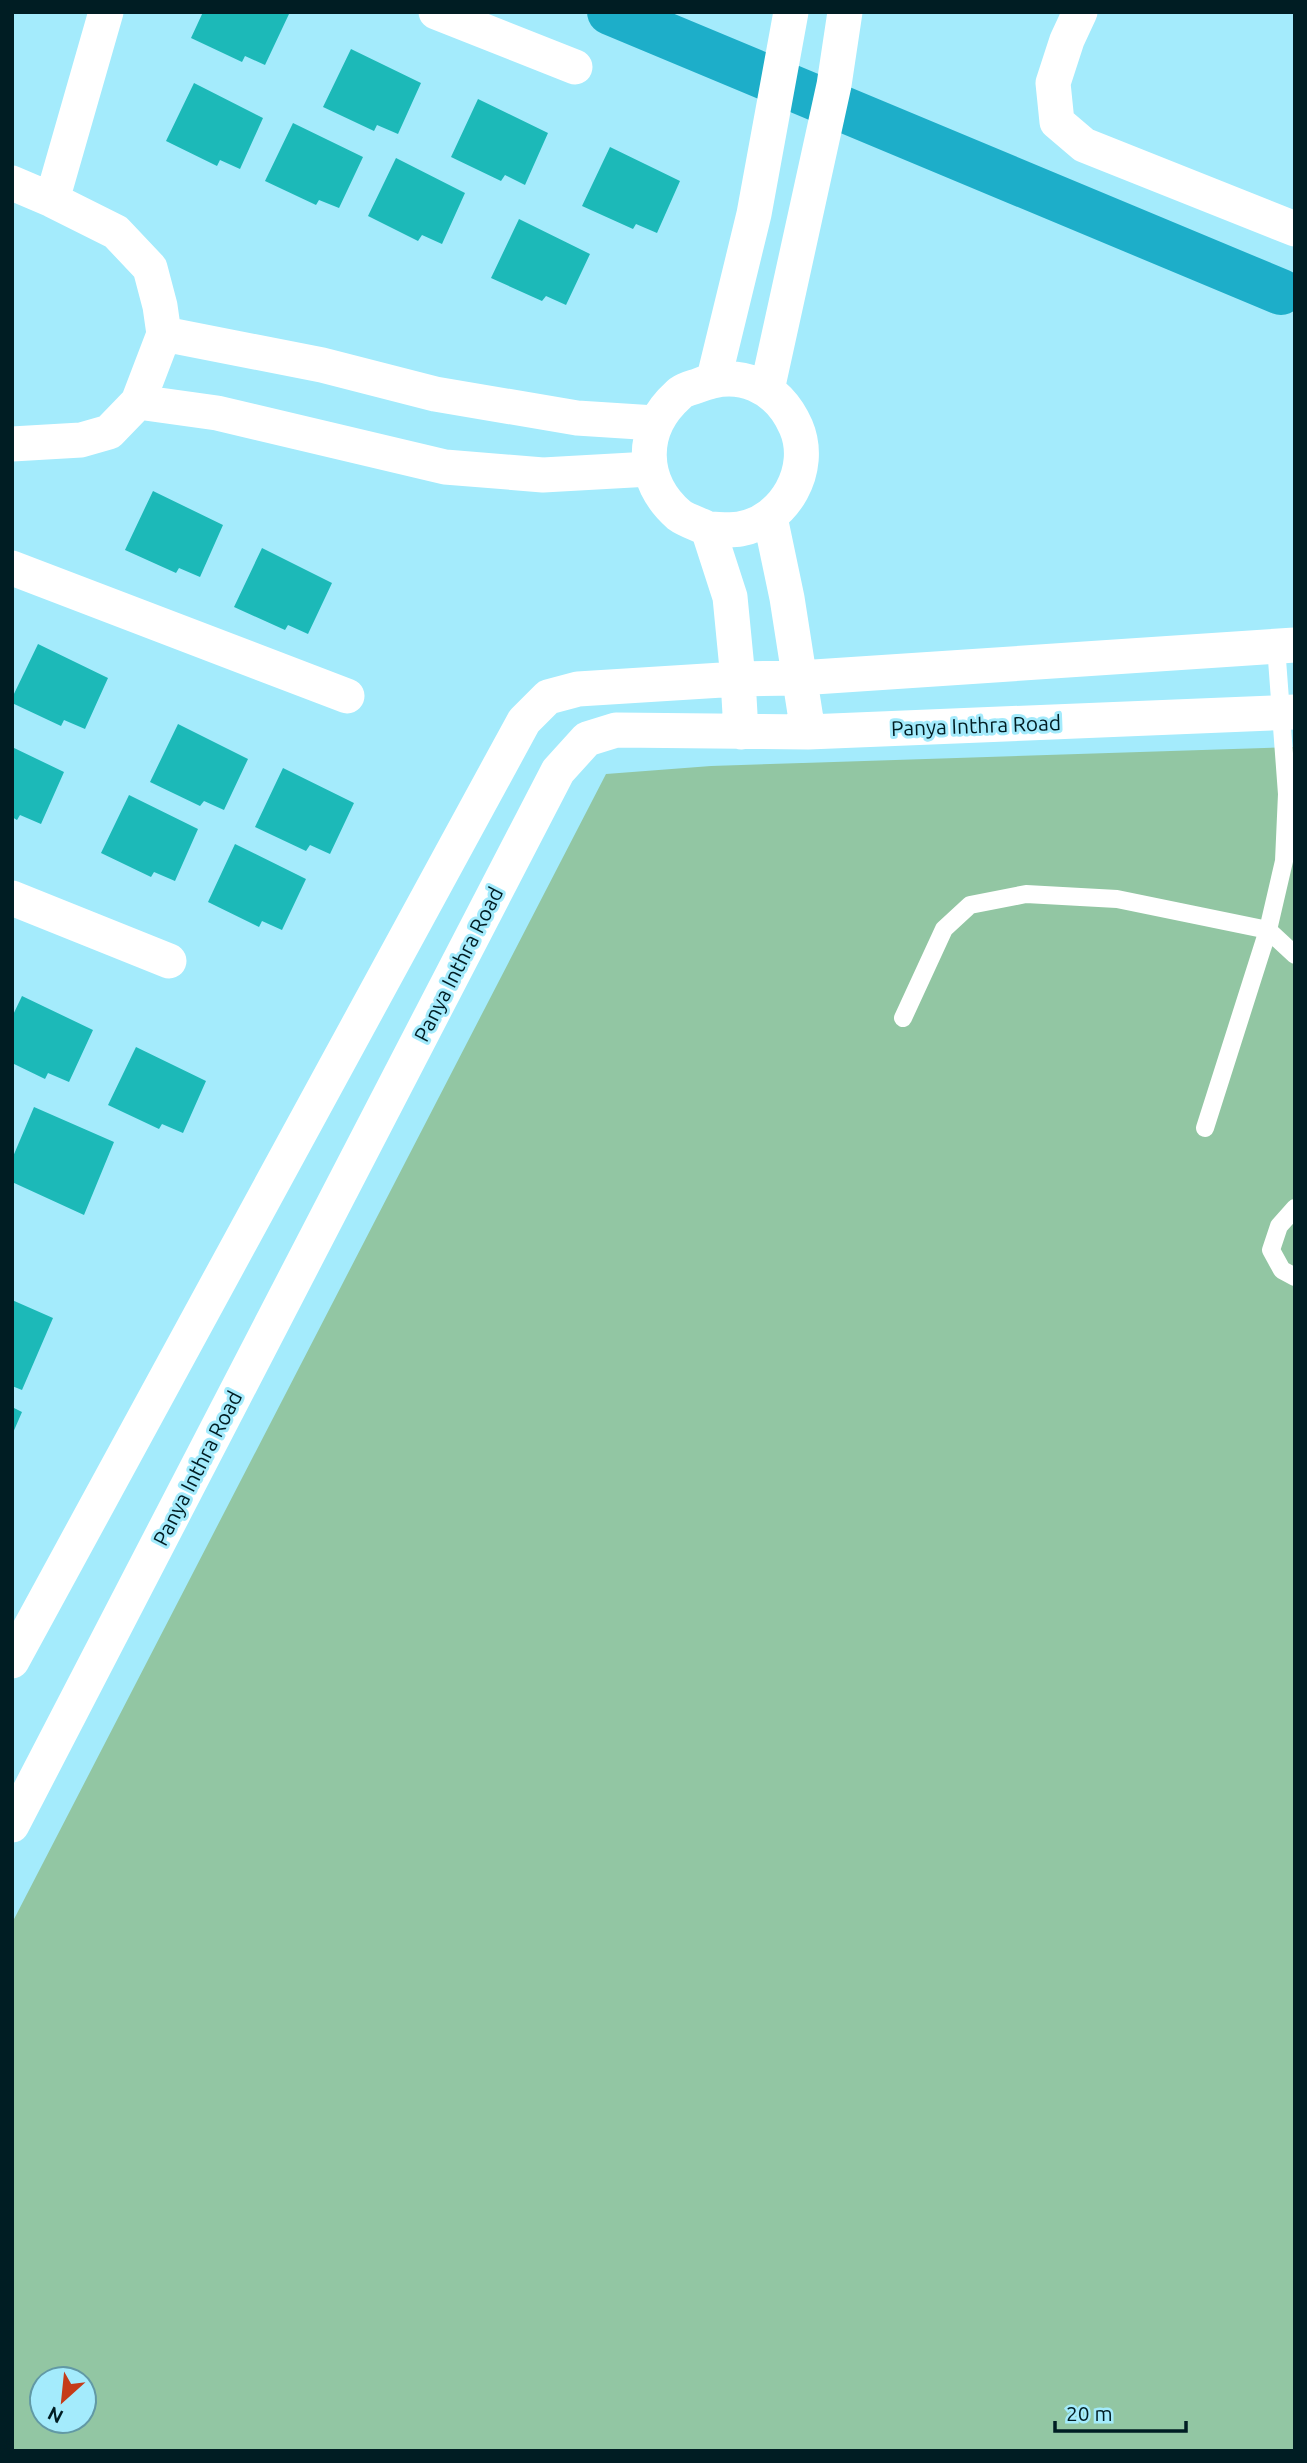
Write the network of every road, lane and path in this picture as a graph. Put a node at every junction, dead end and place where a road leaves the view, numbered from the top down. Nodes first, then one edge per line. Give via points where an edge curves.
1 (106, 12) edge
2 (436, 12) edge
3 (791, 12) edge
4 (845, 12) edge
5 (1080, 12) edge
6 (575, 67) dead end
7 (12, 183) edge
8 (52, 200) junction
9 (1295, 229) edge
10 (748, 239) junction
11 (798, 249) junction
12 (164, 334) junction
13 (714, 378) junction
14 (768, 390) junction
15 (138, 402) junction
16 (655, 423) junction
17 (12, 444) edge
18 (650, 469) junction
19 (770, 517) junction
20 (708, 528) junction
21 (12, 568) edge
22 (1285, 646) edge
23 (799, 678) junction
24 (738, 679) junction
25 (347, 696) dead end
26 (1288, 713) edge
27 (741, 732) junction
28 (808, 732) junction
29 (12, 898) edge
30 (1268, 930) junction
31 (1295, 955) edge
32 (169, 961) dead end
33 (903, 1018) dead end
34 (1205, 1128) dead end
35 (1295, 1208) edge
36 (1295, 1277) edge
37 (12, 1661) edge
38 (12, 1825) edge

1 - 8 street
2 - 6 street
3 - 10 street
4 - 11 street
5 - 9 street via 1053,83 1057,122 1084,145
7 - 8 street
8 - 12 street via 116,232 150,268
10 - 11 street
10 - 13 street
11 - 14 street
12 - 15 street
12 - 16 street via 322,365 435,394 577,418
13 - 14 street via 742,379
13 - 16 street via 679,393
14 - 19 street via 789,411 800,438 801,467 790,495
15 - 17 street via 109,432 81,440
15 - 18 street via 217,413 445,467 543,475
16 - 18 street via 649,445
18 - 20 street via 661,496 681,517
19 - 20 street via 740,529
19 - 23 street
20 - 24 street via 730,597
21 - 25 street
22 - 23 street
22 - 26 lane
23 - 24 street
23 - 28 street
24 - 27 street
24 - 37 street via 578,689 548,697 524,721
26 - 28 street, Panya Inthra Road
26 - 30 lane via 1284,861
27 - 28 street, Panya Inthra Road
27 - 38 street, Panya Inthra Road via 617,730 587,740 558,771
29 - 32 street
30 - 31 lane
30 - 33 lane via 1117,899 1026,894 970,905 944,929
30 - 34 lane
35 - 36 lane via 1279,1226 1271,1250 1282,1270

